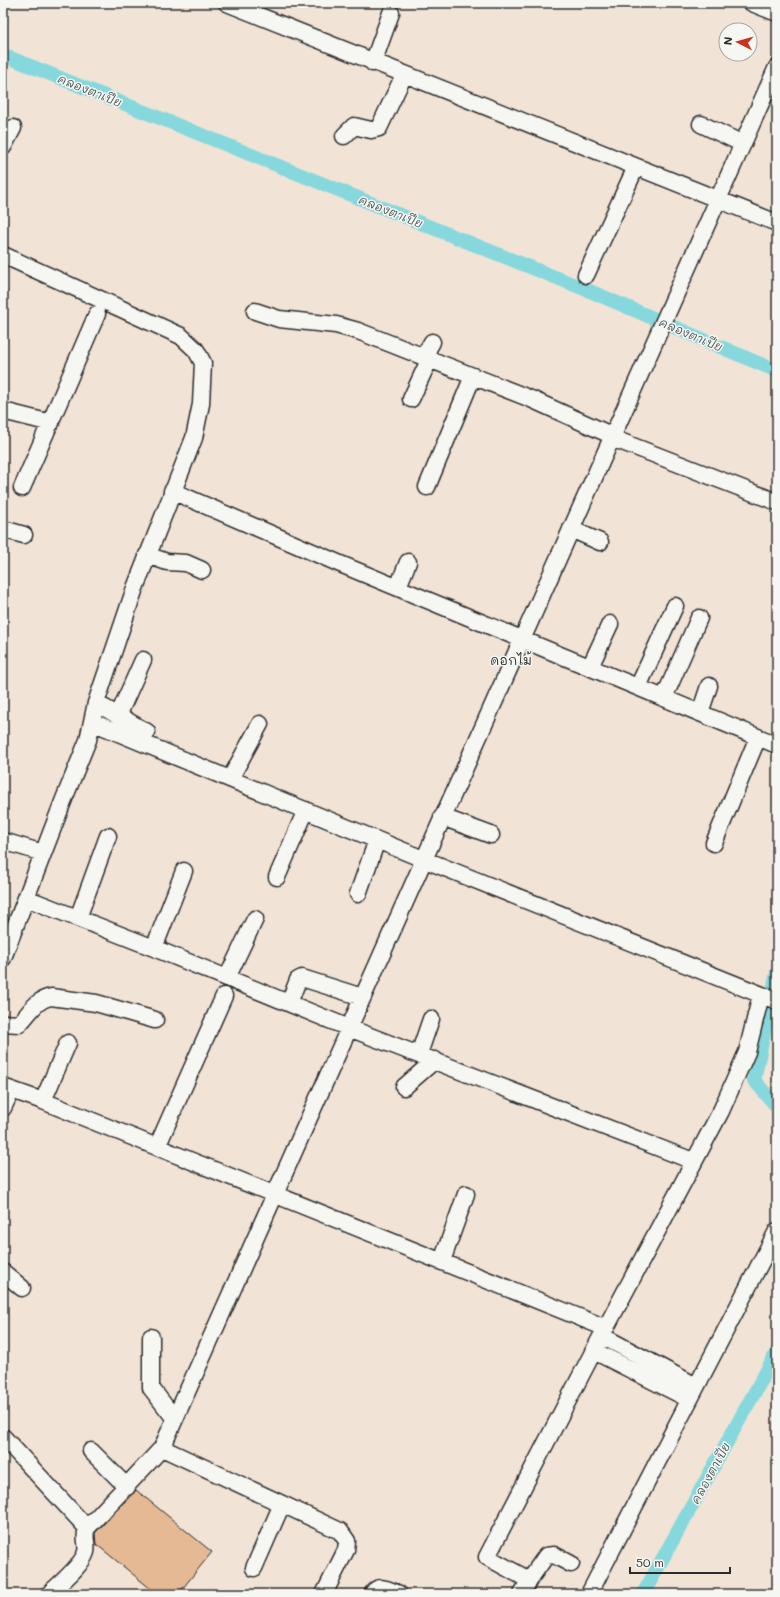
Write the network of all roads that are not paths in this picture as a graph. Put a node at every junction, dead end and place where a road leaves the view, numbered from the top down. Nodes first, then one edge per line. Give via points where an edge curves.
1 (227, 3) edge
2 (752, 3) edge
3 (391, 13) dead end
4 (777, 13) edge
5 (374, 63) junction
6 (777, 67) edge
7 (404, 75) junction
8 (701, 124) dead end
9 (13, 128) dead end
10 (344, 136) dead end
11 (743, 144) junction
12 (3, 147) edge
13 (636, 168) junction
14 (718, 200) junction
15 (777, 223) edge
16 (3, 255) edge
17 (586, 275) dead end
18 (255, 311) dead end
19 (97, 314) dead end
20 (429, 352) junction
21 (473, 376) junction
22 (411, 399) dead end
23 (3, 411) edge
24 (52, 423) junction
25 (612, 437) junction
26 (427, 487) dead end
27 (22, 488) dead end
28 (172, 491) junction
29 (777, 502) edge
30 (3, 529) edge
31 (571, 529) junction
32 (24, 535) dead end
33 (600, 542) dead end
34 (146, 555) junction
35 (408, 562) dead end
36 (202, 570) dead end
37 (398, 587) junction
38 (675, 606) dead end
39 (698, 618) dead end
40 (610, 624) dead end
41 (522, 638) junction
42 (143, 660) dead end
43 (590, 667) junction
44 (710, 686) dead end
45 (638, 687) junction
46 (664, 698) junction
47 (96, 704) junction
48 (700, 713) junction
49 (118, 716) junction
50 (92, 722) junction
51 (260, 724) dead end
52 (147, 732) dead end
53 (758, 737) junction
54 (777, 745) edge
55 (230, 779) junction
56 (306, 810) junction
57 (442, 817) junction
58 (491, 835) dead end
59 (108, 836) dead end
60 (377, 840) junction
61 (3, 841) edge
62 (714, 843) dead end
63 (43, 853) junction
64 (423, 859) junction
65 (184, 871) dead end
66 (277, 877) dead end
67 (358, 894) dead end
68 (26, 898) junction
69 (78, 918) junction
70 (255, 919) dead end
71 (154, 948) junction
72 (3, 958) edge
73 (227, 978) junction
74 (224, 996) dead end
75 (362, 997) junction
76 (768, 998) edge
77 (289, 1003) junction
78 (431, 1019) dead end
79 (155, 1020) dead end
80 (3, 1023) edge
81 (349, 1028) junction
82 (68, 1043) dead end
83 (419, 1054) junction
84 (435, 1060) junction
85 (404, 1087) dead end
86 (7, 1089) edge
87 (43, 1101) junction
88 (3, 1108) edge
89 (157, 1147) junction
90 (693, 1161) junction
91 (466, 1194) dead end
92 (274, 1195) junction
93 (777, 1231) edge
94 (442, 1261) junction
95 (3, 1272) edge
96 (22, 1288) dead end
97 (604, 1332) junction
98 (151, 1337) dead end
99 (594, 1350) junction
100 (693, 1392) junction
101 (175, 1419) junction
102 (3, 1437) edge
103 (162, 1448) junction
104 (91, 1451) dead end
105 (127, 1487) junction
106 (282, 1504) junction
107 (87, 1528) junction
108 (571, 1564) dead end
109 (254, 1568) dead end
110 (526, 1587) edge
111 (328, 1593) edge
112 (49, 1594) edge
113 (372, 1594) edge
114 (399, 1594) edge
115 (589, 1594) edge

1 - 5 street
2 - 4 street
3 - 5 street
5 - 7 street
6 - 11 street
7 - 10 street via 379,128 371,130 354,126
7 - 13 street
8 - 11 street
9 - 12 street
11 - 14 street
13 - 14 street
13 - 17 street
14 - 15 street
14 - 25 street
16 - 28 street via 181,336 196,350 202,363 201,404 194,438
18 - 20 street via 279,320 336,325
19 - 24 street
20 - 21 street
20 - 22 street
21 - 25 street via 531,399
21 - 26 street
23 - 24 street
24 - 27 street
25 - 29 street
25 - 31 street
28 - 34 street
28 - 37 street
30 - 32 street
31 - 33 street
31 - 41 street
34 - 36 street via 166,562 186,563
34 - 47 street
35 - 37 street
37 - 41 street
38 - 45 street
39 - 46 street
40 - 43 street
41 - 43 street
41 - 57 street
42 - 49 street
43 - 45 street
44 - 48 street
45 - 46 street
46 - 48 street
47 - 49 street
47 - 50 street
48 - 53 street
49 - 52 street
50 - 55 street
50 - 63 street via 88,740
51 - 55 street
53 - 54 street
53 - 62 street
55 - 56 street
56 - 60 street
56 - 66 street
57 - 58 street
57 - 64 street
59 - 69 street
60 - 64 street
60 - 67 street
61 - 63 street
63 - 68 street
64 - 75 street
64 - 76 street
65 - 71 street
68 - 69 street
68 - 72 street
69 - 71 street
70 - 73 street
71 - 73 street
73 - 77 street
74 - 89 street
75 - 77 street via 302,978 298,980
75 - 81 street
76 - 90 street via 721,1111
77 - 81 street
78 - 83 street
79 - 80 street via 96,1003 51,997 35,1003 19,1024
81 - 83 street
81 - 92 street
82 - 87 street
83 - 84 street
84 - 85 street
84 - 90 street
86 - 87 street
86 - 88 street
87 - 89 street
89 - 92 street
90 - 97 street
91 - 94 street
92 - 94 street
92 - 101 street
93 - 100 street
94 - 97 street
95 - 96 street
97 - 99 street
97 - 100 street
98 - 101 street via 151,1388
99 - 100 street
99 - 110 street via 487,1557
100 - 115 street
101 - 103 street
102 - 107 street
103 - 105 street
103 - 106 street
104 - 105 street
105 - 107 street
106 - 109 street
106 - 111 street via 340,1531 345,1536 346,1550
107 - 112 street via 84,1534 86,1547 83,1558
108 - 110 street via 554,1556 546,1556
113 - 114 street via 379,1588 387,1588

